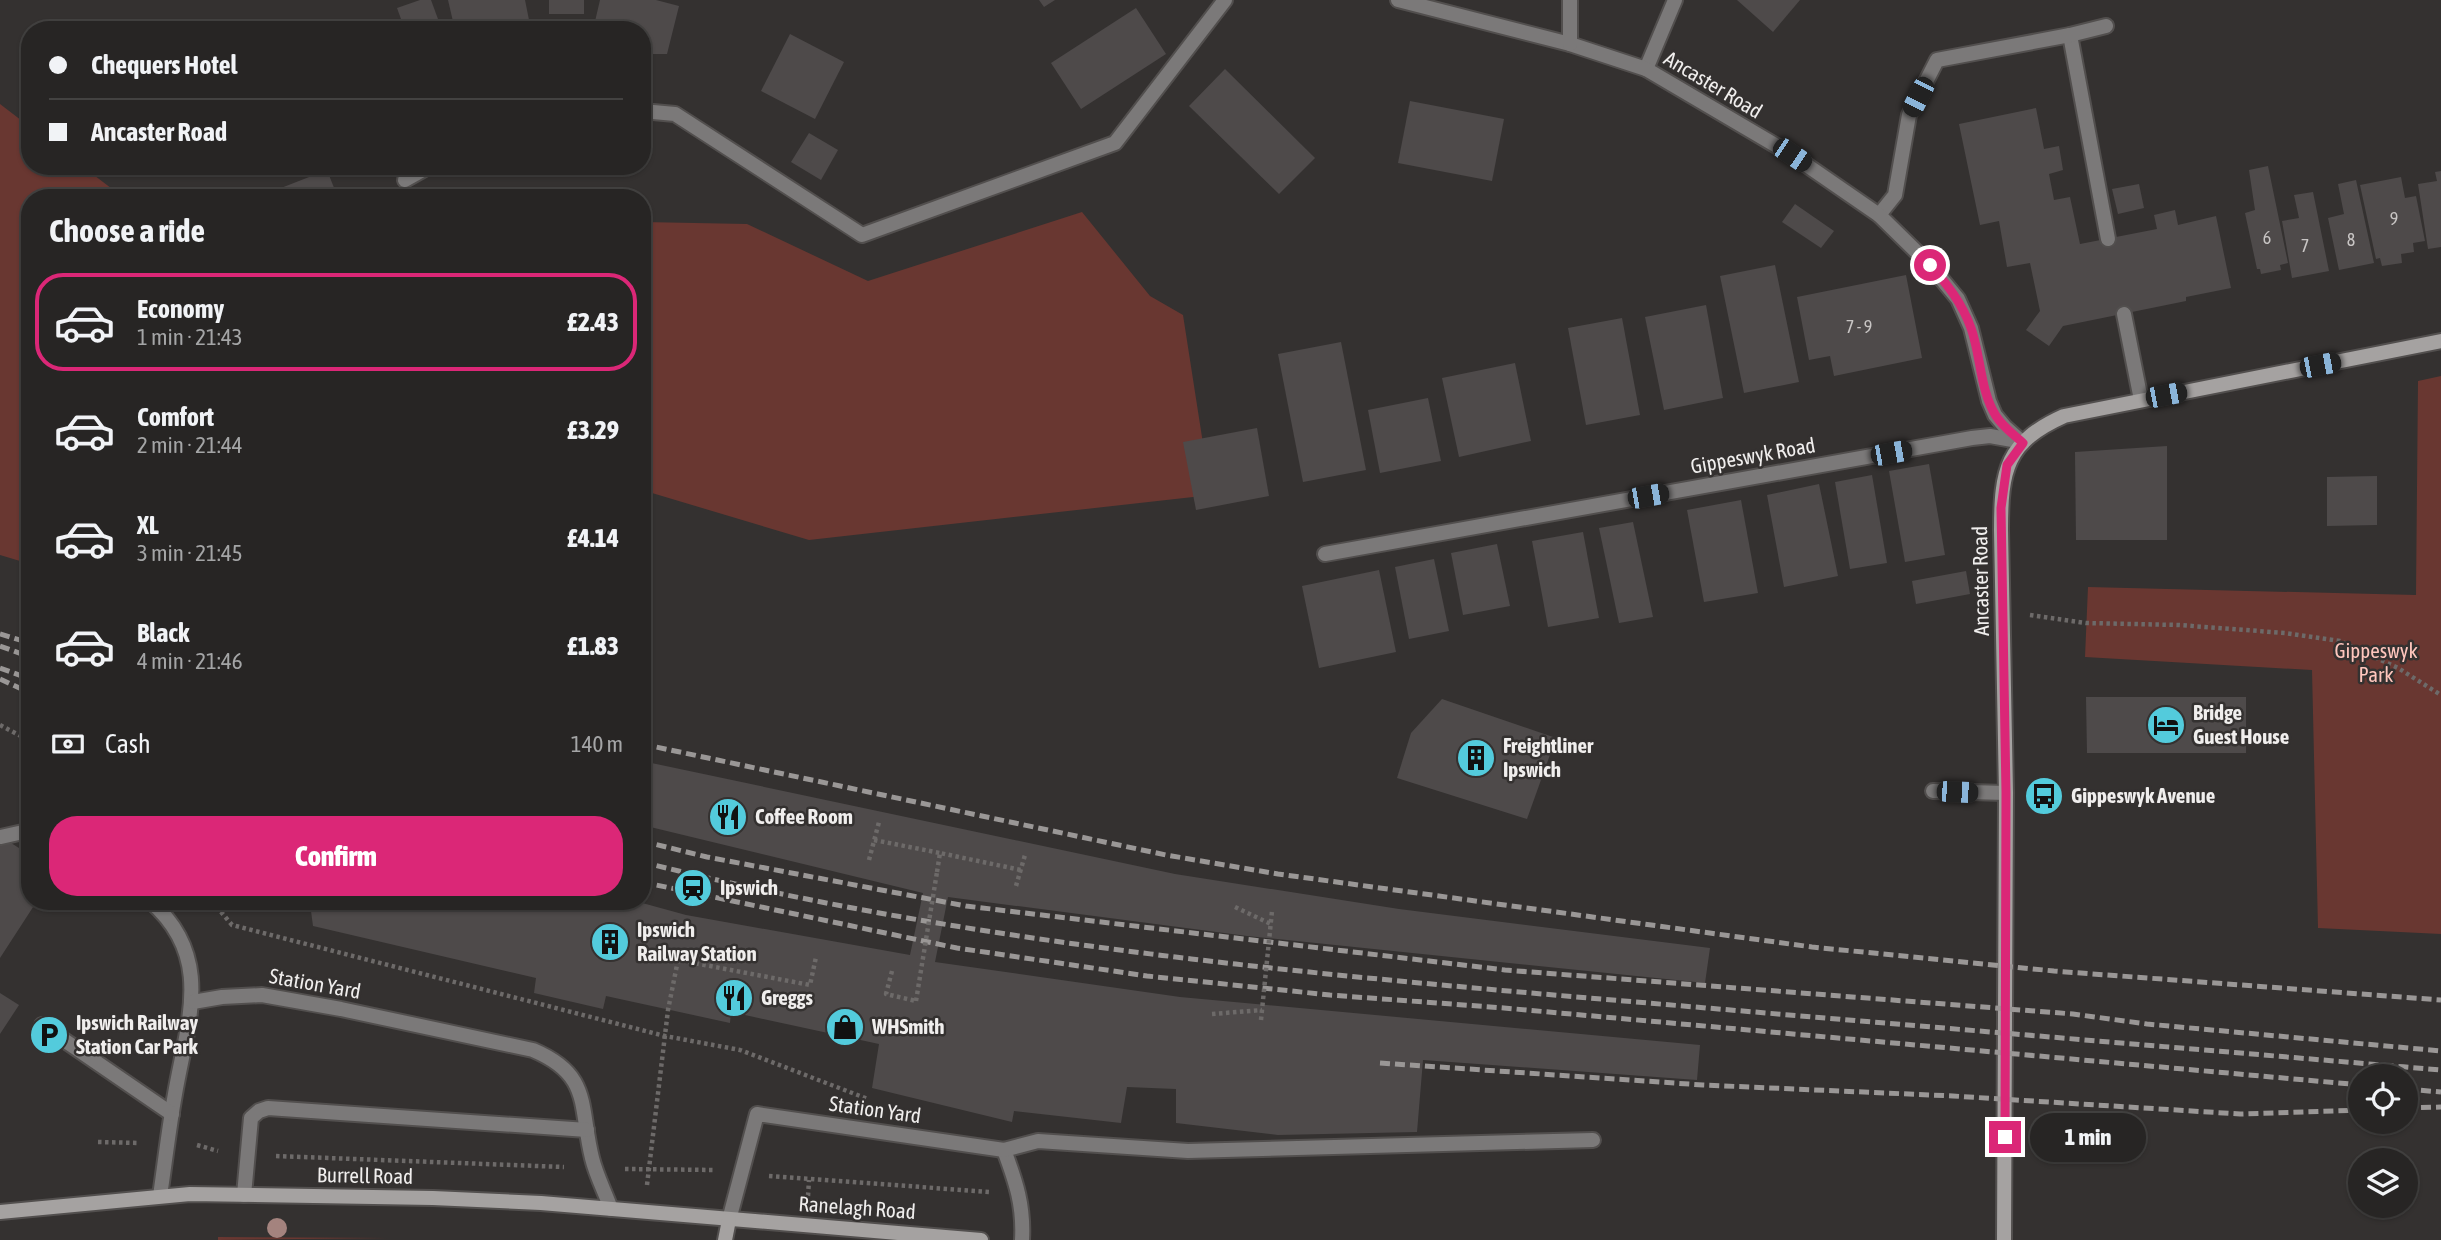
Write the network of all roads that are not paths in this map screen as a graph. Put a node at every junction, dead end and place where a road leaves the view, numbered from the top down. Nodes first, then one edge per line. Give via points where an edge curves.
1 (1224, 0) edge
2 (1398, 0) edge
3 (1570, 0) edge
4 (1675, 0) edge
5 (2106, 26) dead end
6 (2070, 35) junction
7 (1570, 44) junction
8 (1646, 69) junction
9 (651, 112) edge
10 (414, 175) edge
11 (405, 180) dead end
12 (1879, 215) junction
13 (2108, 239) dead end
14 (2124, 314) dead end
15 (2441, 341) edge
16 (2141, 400) junction
17 (2023, 443) junction
18 (1325, 554) dead end
19 (1933, 791) dead end
20 (2006, 793) junction
21 (21, 832) edge
22 (1, 837) edge
23 (159, 910) edge
24 (193, 1002) junction
25 (42, 1025) dead end
26 (172, 1114) junction
27 (587, 1130) junction
28 (1593, 1140) dead end
29 (1004, 1150) junction
30 (244, 1195) junction
31 (160, 1196) junction
32 (611, 1209) junction
33 (0, 1212) edge
34 (729, 1220) junction
35 (725, 1240) edge
36 (981, 1240) edge
37 (1022, 1240) edge
38 (2004, 1240) edge

1 - 9 street via 1115,143 862,234 675,114
2 - 7 street, Ancaster Road
3 - 7 street
4 - 8 street
5 - 6 street
6 - 12 street via 1937,60 1909,115 1895,195
6 - 13 street
7 - 8 street, Ancaster Road
8 - 12 street, Ancaster Road via 1792,155
10 - 11 street
12 - 17 street, Ancaster Road via 1958,299 1971,328 1995,415
14 - 16 street
15 - 16 street
16 - 17 street via 2064,416
17 - 18 street, Gippeswyk Road via 1990,436 1972,438
17 - 20 street, Ancaster Road via 2007,465 2002,488
19 - 20 street
20 - 38 street, Ancaster Road
21 - 22 street
23 - 24 street via 185,952
24 - 26 street
24 - 27 street, Station Yard via 262,995 533,1050 563,1066 583,1101
25 - 26 street
26 - 31 street
27 - 30 street via 268,1108 251,1118
27 - 32 street, Station Yard
28 - 29 street via 1188,1151 1038,1141
29 - 34 street, Station Yard via 757,1114
29 - 37 street via 1019,1194
30 - 31 street, Burrell Road
30 - 32 street, Burrell Road via 432,1198
31 - 33 street, Burrell Road
32 - 34 street, Burrell Road
34 - 35 street
34 - 36 street, Ranelagh Road

